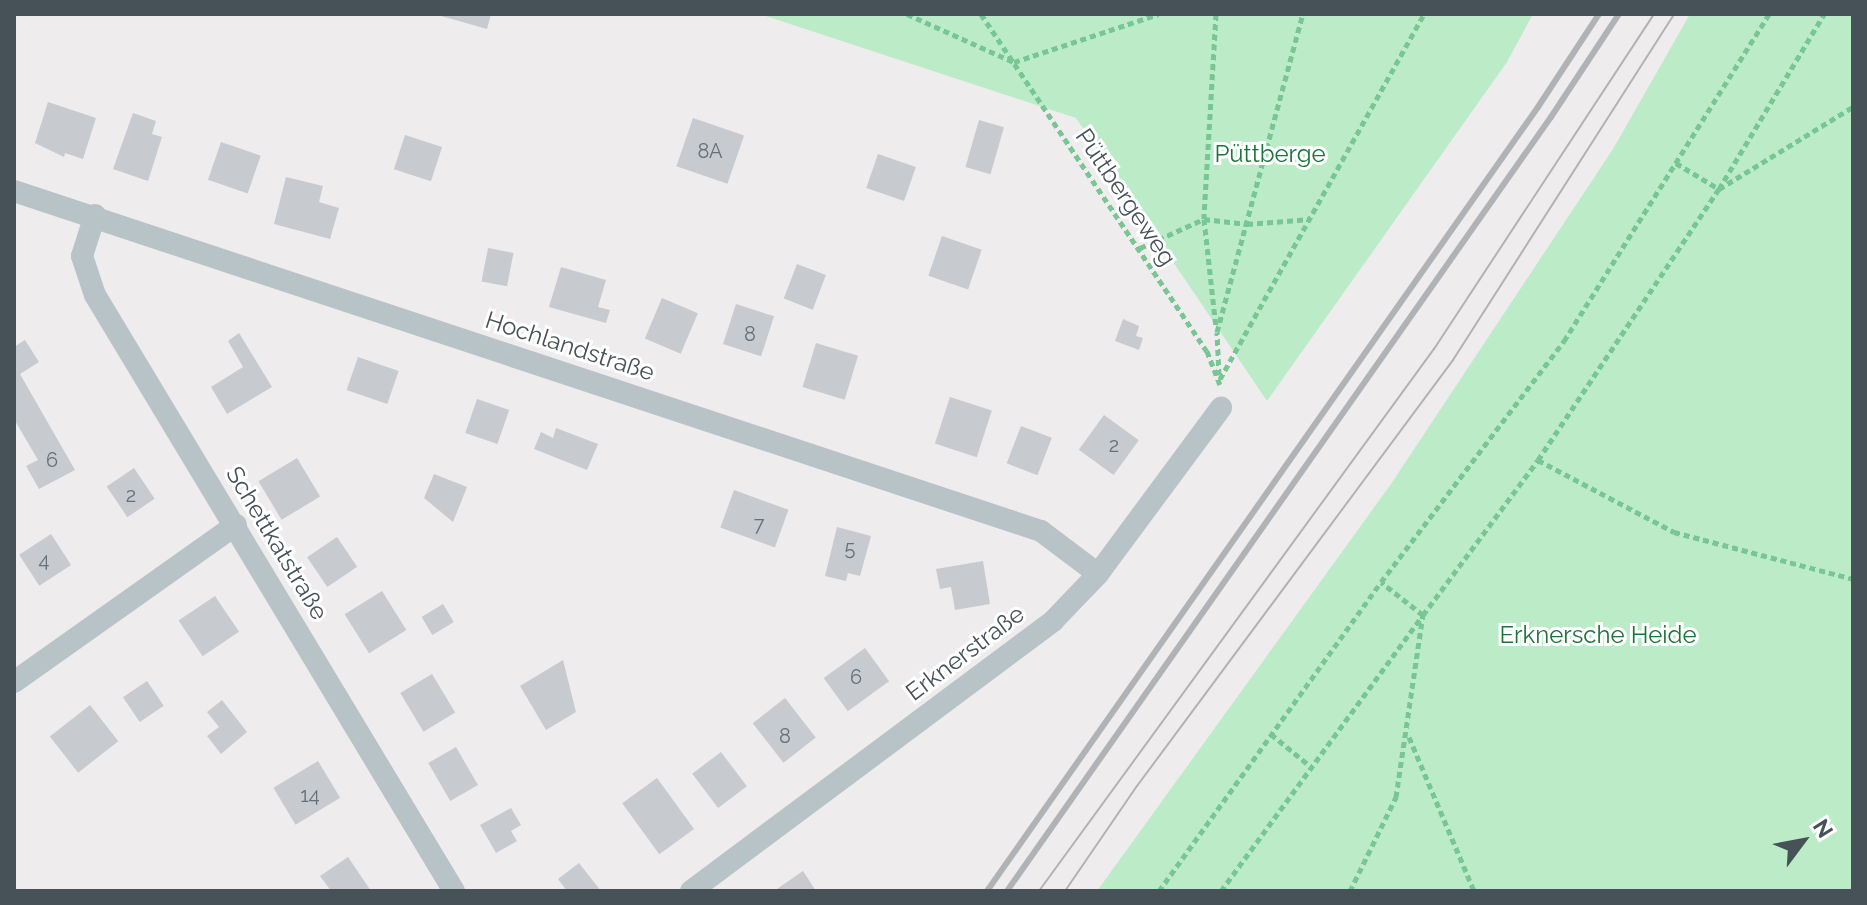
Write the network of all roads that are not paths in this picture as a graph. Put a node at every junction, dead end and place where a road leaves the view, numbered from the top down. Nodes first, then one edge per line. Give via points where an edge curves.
1 (15, 193) edge
2 (95, 215) junction
3 (1221, 408) road end
4 (236, 525) junction
5 (1098, 574) junction
6 (14, 682) edge
7 (454, 891) edge
8 (691, 891) edge

1 - 2 street, Hochlandstraße
2 - 4 street, Schettkatstraße via 82,256 95,295
2 - 5 street, Hochlandstraße via 1041,531
3 - 5 street, Erknerstraße
4 - 6 street
4 - 7 street, Schettkatstraße
5 - 8 street, Erknerstraße via 1053,621

